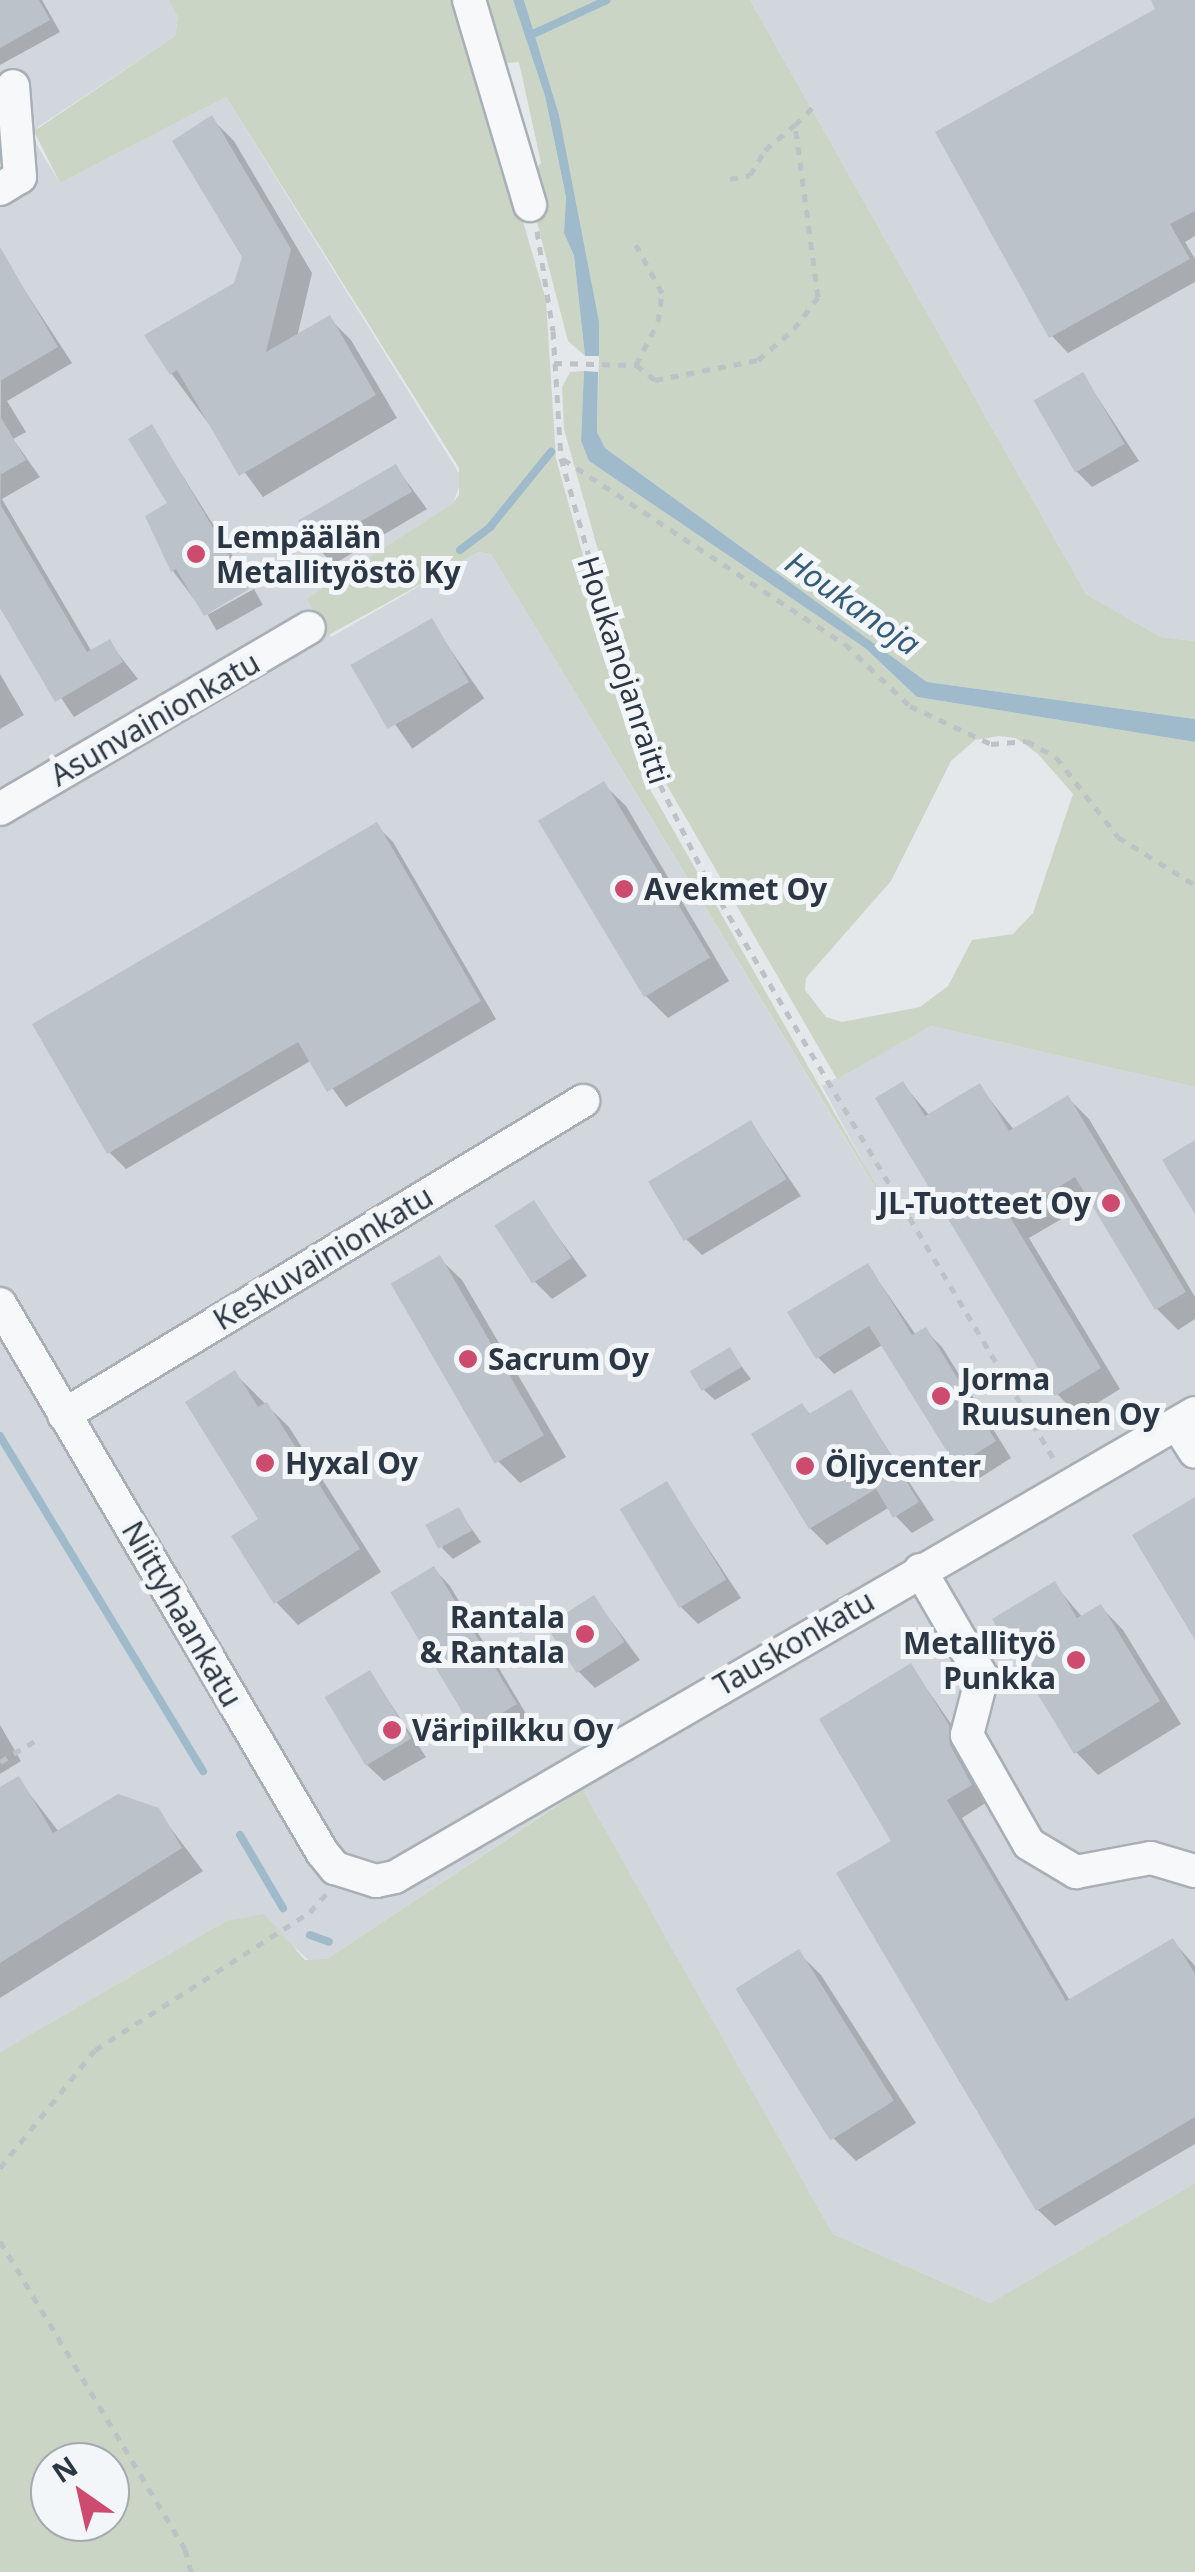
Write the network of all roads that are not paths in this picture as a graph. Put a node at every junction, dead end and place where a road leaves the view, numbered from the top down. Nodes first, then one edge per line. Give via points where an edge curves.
1 (469, 0) edge
2 (13, 86) dead end
3 (10, 183) edge
4 (530, 206) road end
5 (309, 628) dead end
6 (0, 809) edge
7 (583, 1101) dead end
8 (0, 1304) edge
9 (64, 1415) junction
10 (1186, 1419) edge
11 (1195, 1452) edge
12 (920, 1570) junction
13 (1195, 1871) edge
14 (395, 1877) joint

1 - 4 street
2 - 3 street
5 - 6 street, Asunvainionkatu
7 - 9 street, Keskuvainionkatu
8 - 9 street, Niittyhaankatu
9 - 14 street, Niittyhaankatu via 322,1852 343,1872 376,1881
10 - 11 street
10 - 12 street, Tauskonkatu
12 - 13 street via 982,1677 966,1735 1028,1844 1076,1872 1151,1858
12 - 14 street, Tauskonkatu

